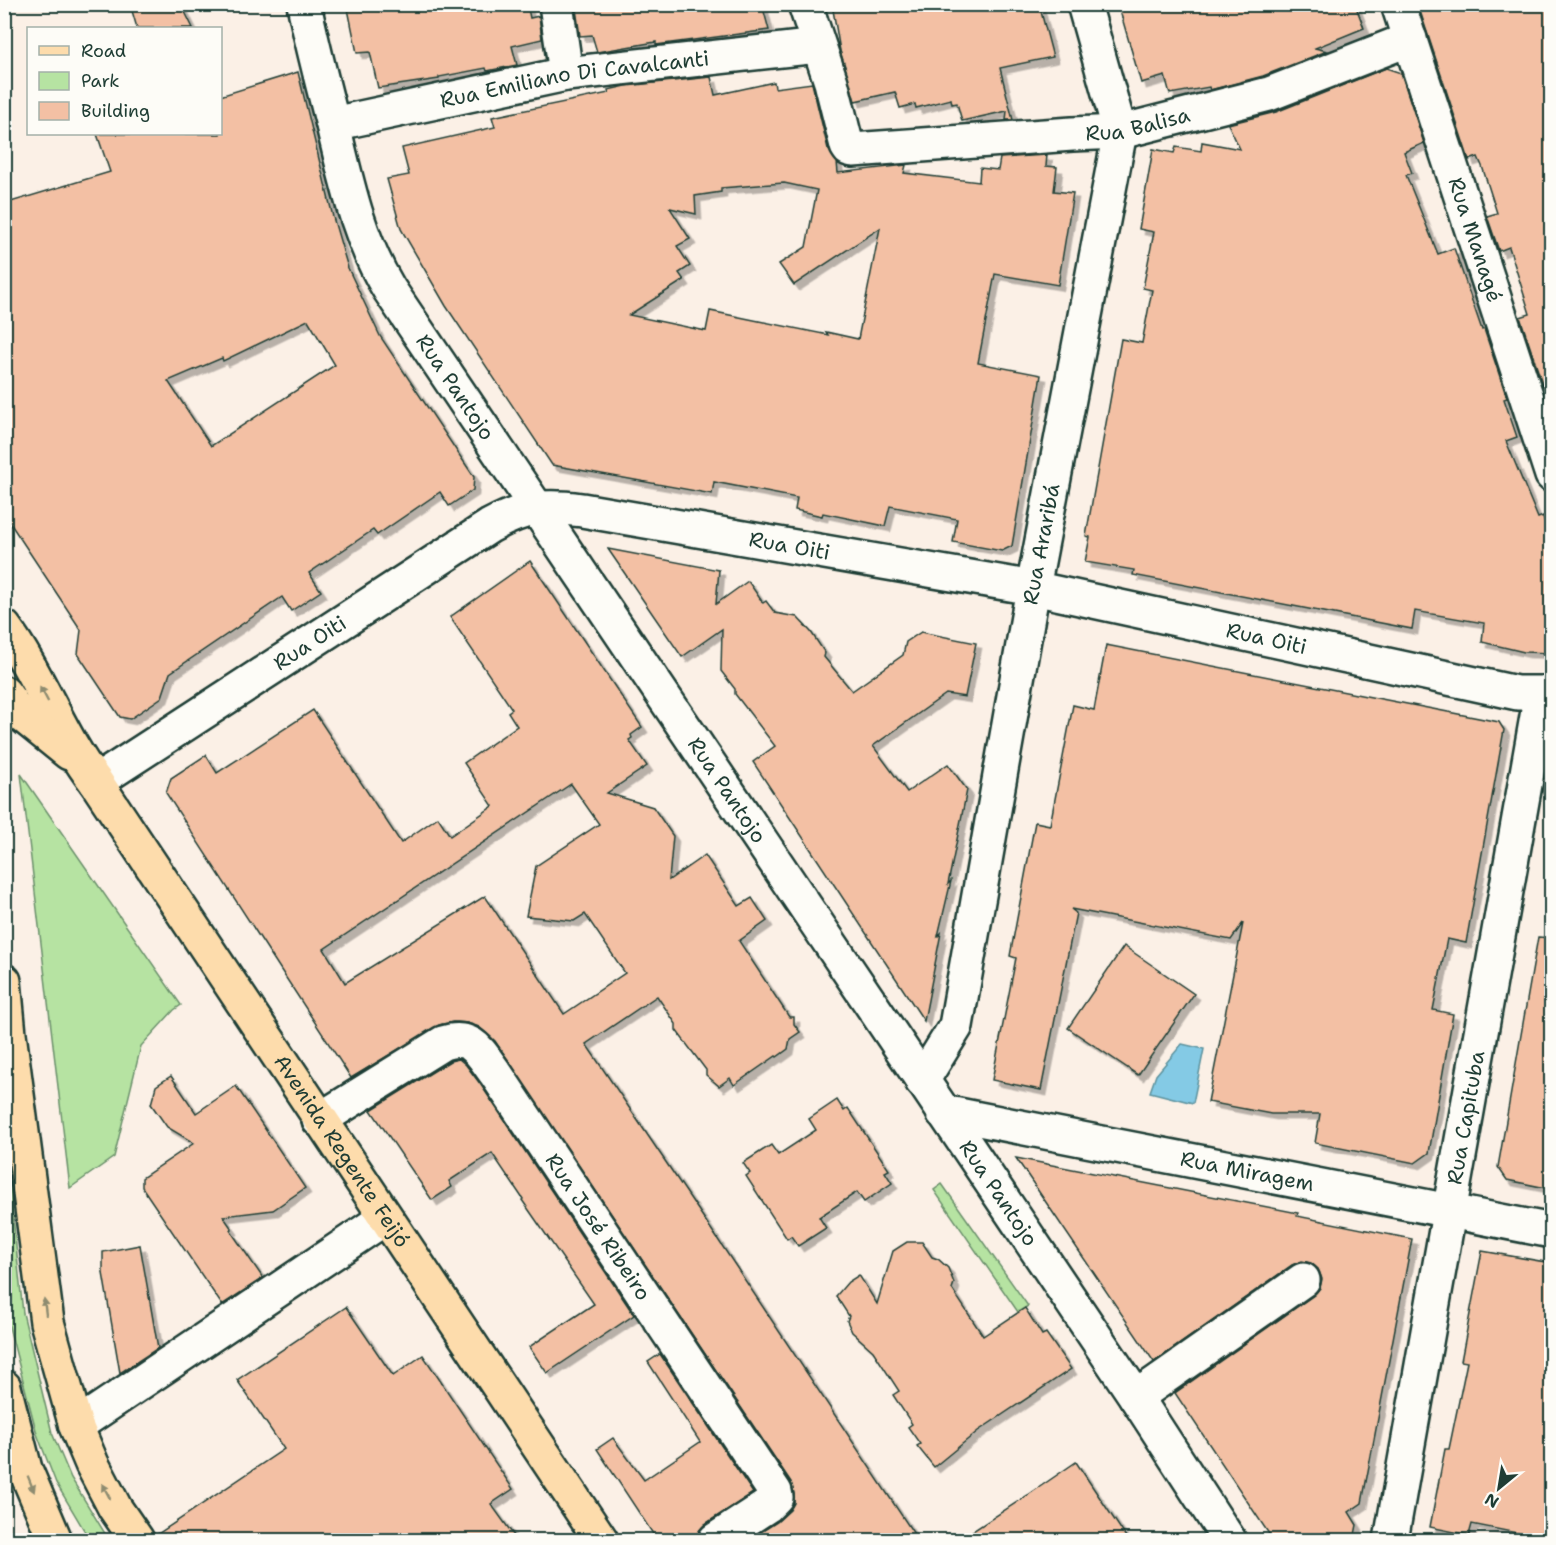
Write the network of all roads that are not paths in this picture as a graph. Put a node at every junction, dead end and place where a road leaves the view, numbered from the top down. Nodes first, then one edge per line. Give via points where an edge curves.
1 (304, 4) edge
2 (556, 4) edge
3 (805, 4) edge
4 (1084, 4) edge
5 (1398, 4) edge
6 (1410, 39) junction
7 (818, 46) junction
8 (566, 74) junction
9 (333, 124) junction
10 (1120, 132) junction
11 (1551, 475) edge
12 (536, 507) junction
13 (1033, 588) junction
14 (4, 627) edge
15 (4, 693) edge
16 (1546, 693) edge
17 (89, 773) junction
18 (4, 981) edge
19 (922, 1081) junction
20 (943, 1112) junction
21 (319, 1120) junction
22 (1449, 1211) junction
23 (385, 1218) junction
24 (1551, 1231) edge
25 (1303, 1280) dead end
26 (4, 1387) edge
27 (1136, 1397) junction
28 (76, 1426) junction
29 (55, 1540) edge
30 (137, 1540) edge
31 (601, 1540) edge
32 (715, 1540) edge
33 (1229, 1540) edge
34 (1391, 1540) edge

1 - 9 street, Rua Pantojo
2 - 8 street
3 - 7 street
4 - 10 street, Rua Araribá
5 - 6 street, Rua Managé
6 - 10 street, Rua Balisa via 1269,94
6 - 11 street, Rua Managé
7 - 8 street, Rua Emiliano Di Cavalcanti
7 - 10 street, Rua Balisa via 846,146 853,150
8 - 9 street, Rua Emiliano Di Cavalcanti
9 - 12 street, Rua Pantojo via 362,236 378,271
10 - 13 street, Rua Araribá
12 - 13 street, Rua Oiti via 582,510
12 - 17 street, Rua Oiti via 490,526
12 - 19 street, Rua Pantojo
13 - 16 street, Rua Oiti via 1506,690
13 - 19 street, Rua Araribá via 956,1026
17 -> 14 main road, Avenida Regente Feijó
15 - 17 main road, Avenida Regente Feijó via 17,711
16 - 22 street, Rua Capituba
17 - 21 main road, Avenida Regente Feijó
28 -> 18 main road via 46,1322
19 - 20 street, Rua Pantojo
20 - 22 street, Rua Miragem
20 - 27 street, Rua Pantojo
21 - 23 main road, Avenida Regente Feijó
21 - 32 street, Rua José Ribeiro via 443,1043 460,1039 470,1042 496,1074 776,1492 767,1506
22 - 24 street, Rua Miragem
22 - 34 street, Rua Capituba
23 - 28 street
23 - 31 main road, Avenida Regente Feijó
25 - 27 street
26 -> 29 main road via 25,1469
27 - 33 street, Rua Pantojo
30 -> 28 main road via 115,1508

